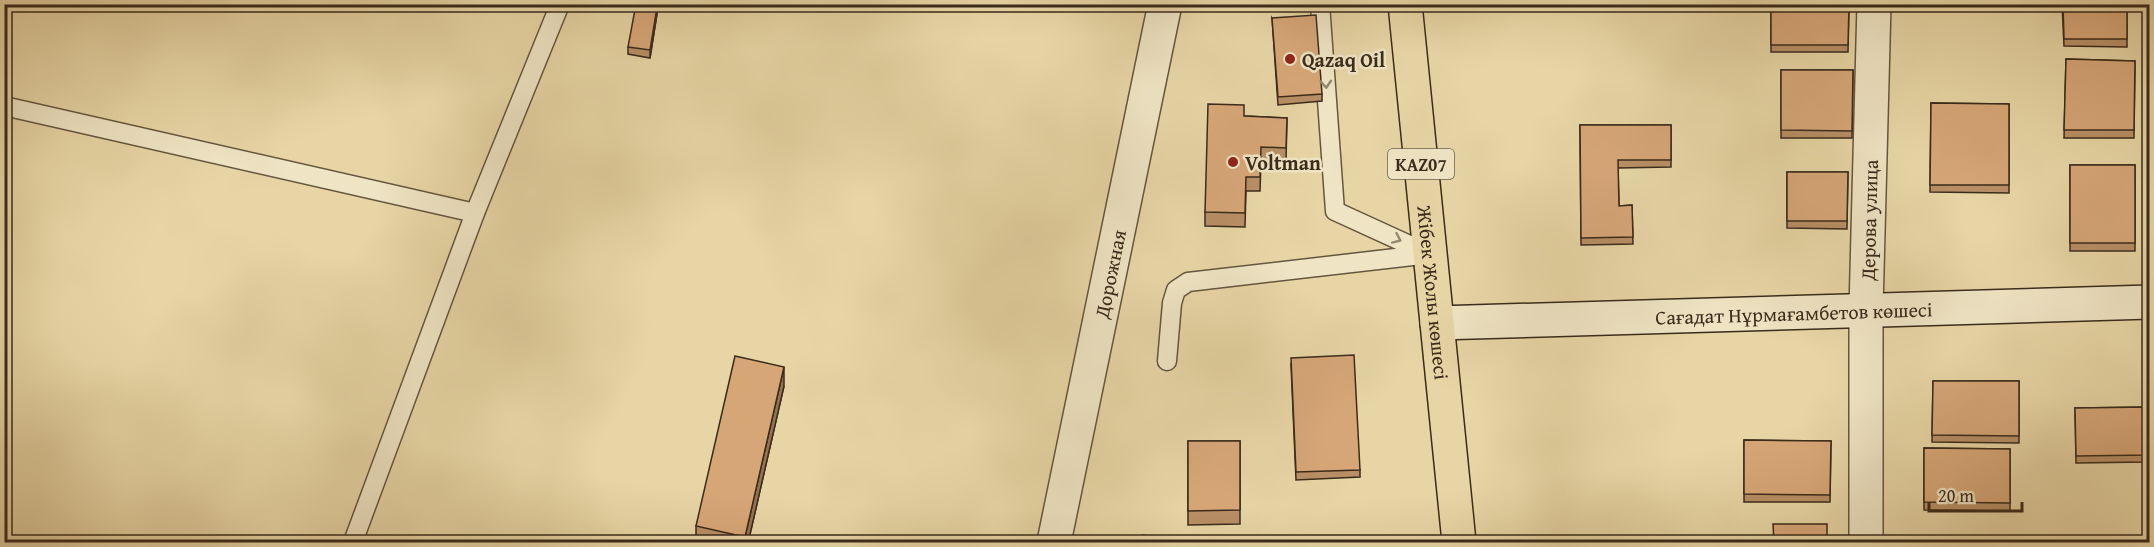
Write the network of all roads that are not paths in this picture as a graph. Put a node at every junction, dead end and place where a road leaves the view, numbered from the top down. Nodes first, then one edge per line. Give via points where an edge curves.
1 (560, 4) edge
2 (1165, 4) edge
3 (1320, 4) edge
4 (1405, 4) edge
5 (1874, 4) edge
6 (4, 106) edge
7 (475, 213) junction
8 (1430, 254) junction
9 (2150, 302) edge
10 (1866, 309) junction
11 (1437, 323) junction
12 (1167, 361) dead end
13 (353, 543) edge
14 (1054, 543) edge
15 (1459, 543) edge
16 (1866, 543) edge

1 - 7 lane
2 - 14 street, Дорожная
3 -> 8 lane via 1335,211
4 - 8 highway, Жібек Жолы көшесі / KAZ07
5 - 10 street, Дерова улица
6 - 7 lane
7 - 13 lane
8 - 11 highway, Жібек Жолы көшесі / KAZ07
8 - 12 lane via 1188,282 1176,290 1174,297
9 - 10 street, Сағадат Нұрмағамбетов көшесі
10 - 11 street, Сағадат Нұрмағамбетов көшесі
10 - 16 street, Дерова улица
11 - 15 highway, Жібек Жолы көшесі / KAZ07

